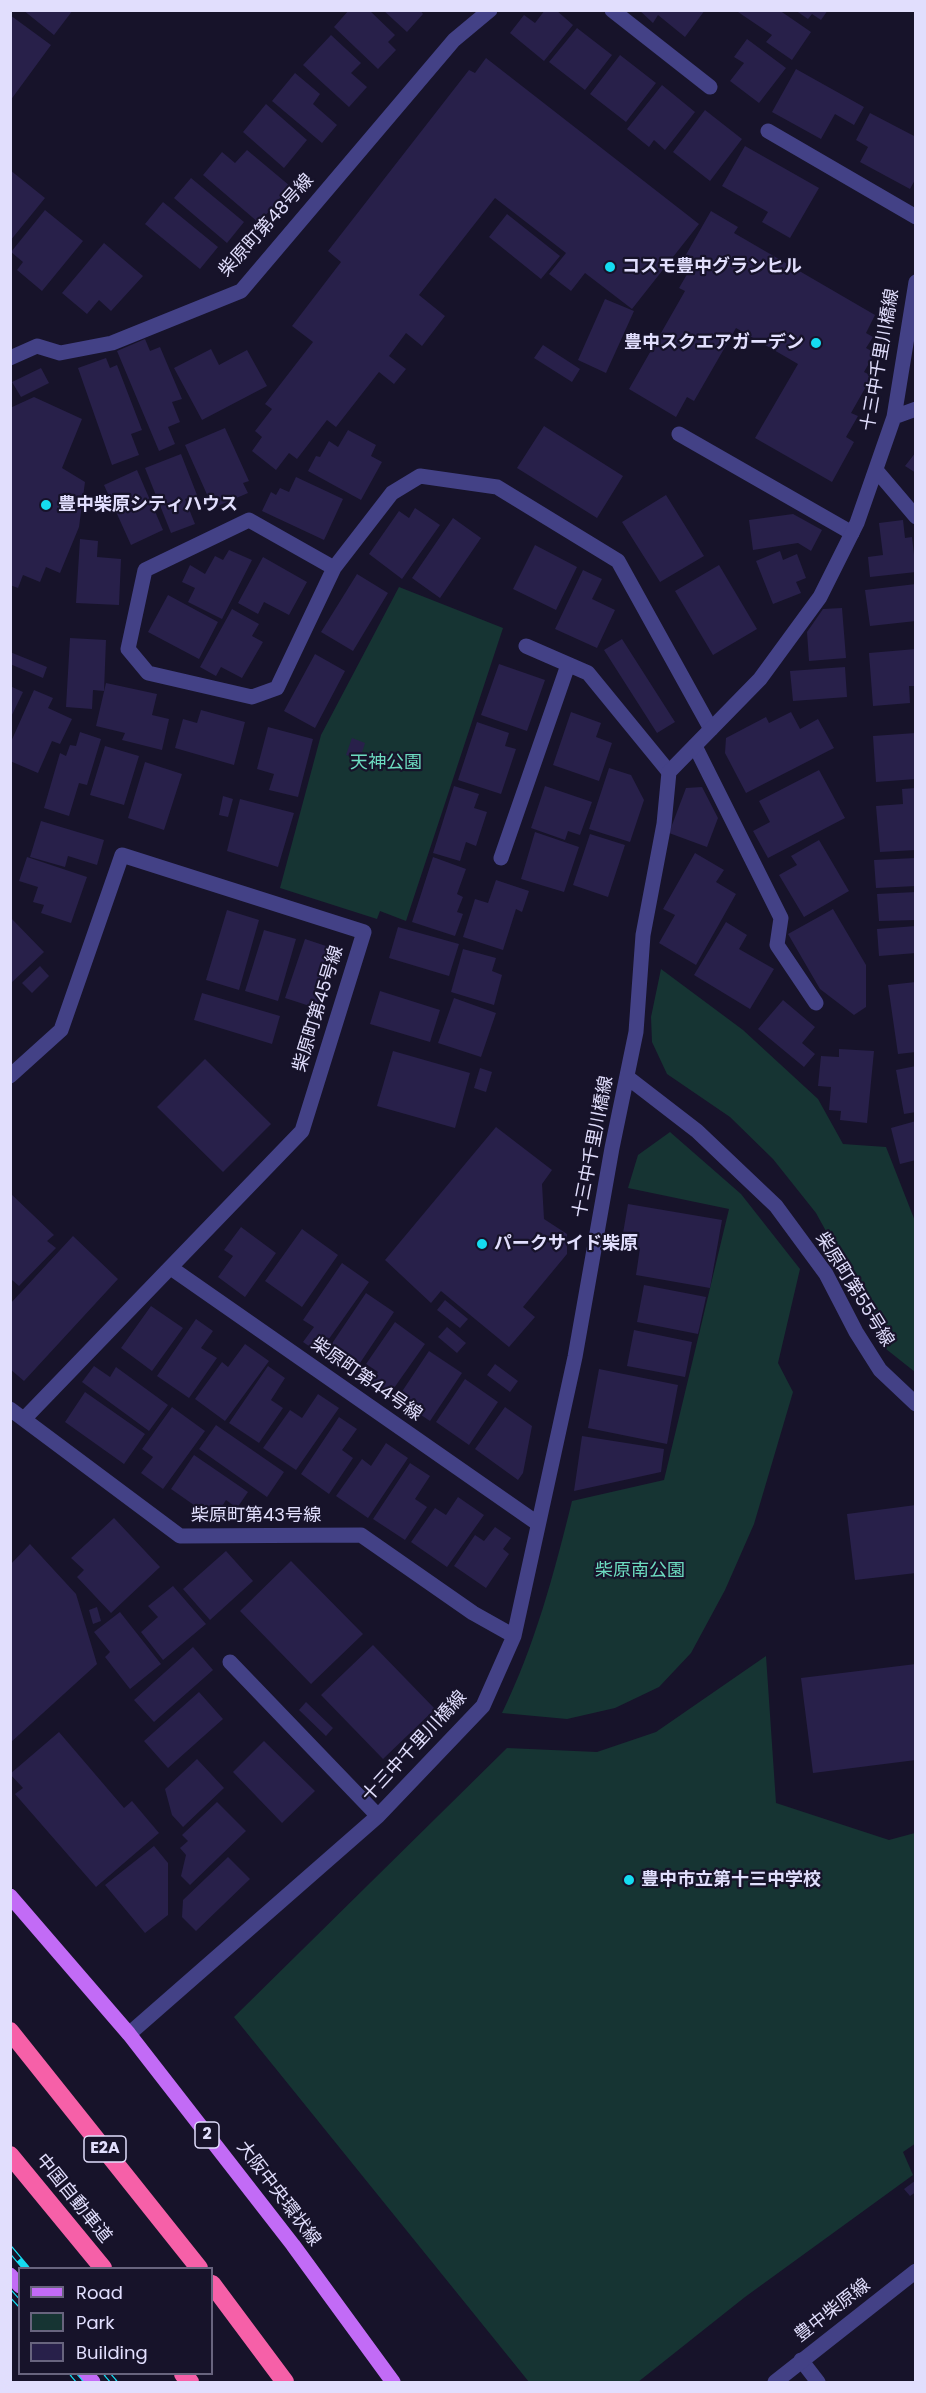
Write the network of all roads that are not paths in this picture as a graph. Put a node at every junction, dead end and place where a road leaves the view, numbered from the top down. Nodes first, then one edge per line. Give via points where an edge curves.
1 (490, 10) edge
2 (612, 10) edge
3 (710, 87) dead end
4 (768, 131) dead end
5 (915, 217) edge
6 (915, 282) edge
7 (10, 358) edge
8 (915, 409) edge
9 (894, 417) junction
10 (679, 434) dead end
11 (876, 470) junction
12 (915, 517) edge
13 (852, 533) junction
14 (334, 568) junction
15 (526, 646) dead end
16 (568, 665) junction
17 (711, 729) junction
18 (695, 746) junction
19 (669, 772) junction
20 (501, 858) dead end
21 (816, 1003) dead end
22 (10, 1076) edge
23 (627, 1077) junction
24 (171, 1268) junction
25 (915, 1404) edge
26 (10, 1409) edge
27 (24, 1419) junction
28 (537, 1523) junction
29 (513, 1636) junction
30 (230, 1662) dead end
31 (378, 1816) junction
32 (10, 1896) edge
33 (10, 2031) edge
34 (129, 2034) junction
35 (10, 2155) edge
36 (102, 2267) edge
37 (198, 2267) edge
38 (915, 2271) edge
39 (213, 2285) edge
40 (801, 2360) junction
41 (285, 2382) edge
42 (393, 2382) edge
43 (775, 2382) edge
44 (818, 2382) edge

1 - 7 street, 柴原町第48号線 via 454,40 241,291 112,343 60,353 37,346
2 - 3 street
4 - 5 street
6 - 9 street, 十三中千里川橋線
8 - 9 street
9 - 11 street, 十三中千里川橋線
10 - 13 street
11 - 12 street
11 - 13 street, 十三中千里川橋線
13 - 17 street, 十三中千里川橋線 via 820,597 760,679
14 - 14 street via 277,688 252,697 148,673 128,649 145,570 249,520
14 - 17 street via 392,493 420,476 497,487 618,561
15 - 16 street
16 - 19 street via 588,673
16 - 20 street
17 - 18 street, 十三中千里川橋線
18 - 19 street, 十三中千里川橋線
18 - 21 street via 781,918 777,945
19 - 23 street, 十三中千里川橋線 via 664,824 643,935 636,1032
22 - 24 street, 柴原町第45号線 via 61,1030 122,855 364,932 302,1131
23 - 25 street, 柴原町第55号線 via 697,1131 776,1206 826,1274 880,1370
23 - 28 street, 十三中千里川橋線 via 575,1357
24 - 27 street, 柴原町第45号線
24 - 28 street, 柴原町第44号線
26 - 27 street, 柴原町第43号線
27 - 29 street, 柴原町第43号線 via 180,1536 361,1535
28 - 29 street, 十三中千里川橋線
29 - 31 street, 十三中千里川橋線 via 483,1706
30 - 31 street
31 - 34 street, 十三中千里川橋線
32 - 34 main road, 大阪中央環状線 / 2
33 - 37 highway, E2A
34 - 42 main road, 大阪中央環状線 / 2 via 293,2245
35 - 36 highway, 中国自動車道
38 - 40 street, 豊中柴原線
39 - 41 highway
40 - 43 street, 豊中柴原線
40 - 44 street

